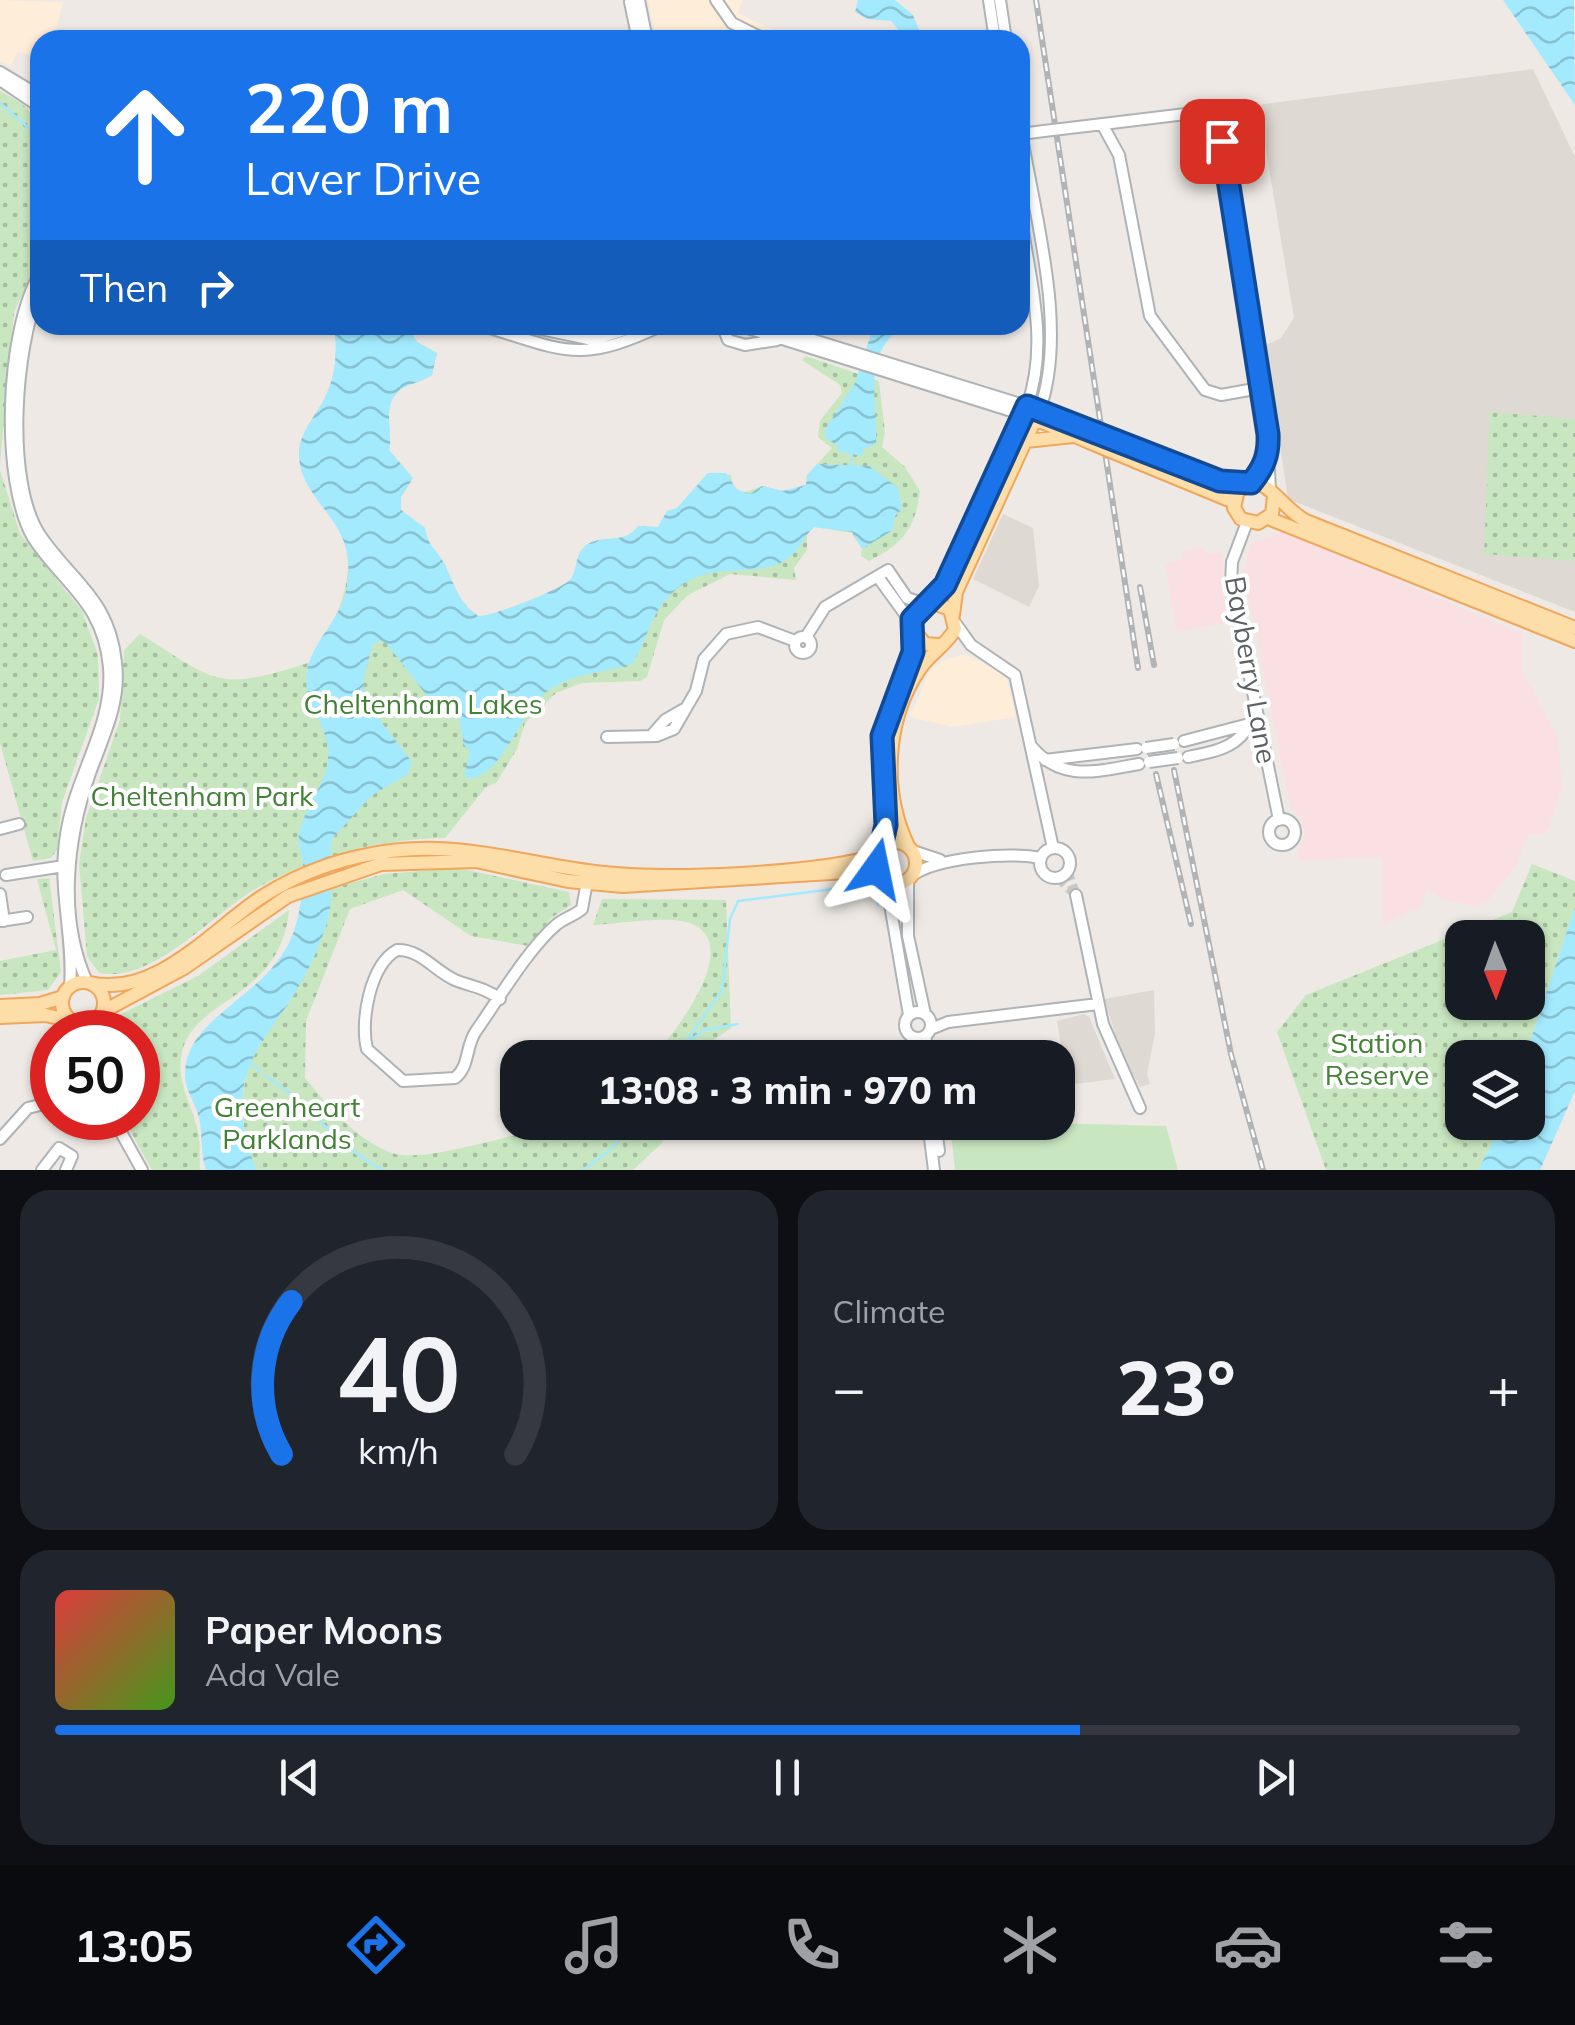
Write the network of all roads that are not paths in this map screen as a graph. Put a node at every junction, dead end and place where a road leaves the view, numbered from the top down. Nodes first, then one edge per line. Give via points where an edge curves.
1 (633, 0) edge
2 (716, 0) edge
3 (989, 0) edge
4 (1000, 0) edge
5 (637, 30) edge
6 (644, 30) edge
7 (746, 30) edge
8 (994, 30) edge
9 (1004, 30) edge
10 (0, 72) edge
11 (0, 80) edge
12 (30, 90) edge
13 (30, 100) edge
14 (1115, 122) junction
15 (1102, 124) junction
16 (1030, 133) edge
17 (1112, 141) junction
18 (1030, 193) edge
19 (1030, 280) edge
20 (30, 301) edge
21 (30, 322) edge
22 (514, 335) edge
23 (569, 335) edge
24 (609, 335) edge
25 (641, 335) edge
26 (726, 335) edge
27 (742, 335) edge
28 (761, 335) edge
29 (792, 335) edge
30 (740, 344) junction
31 (1260, 388) junction
32 (1032, 413) junction
33 (1081, 431) junction
34 (1026, 441) junction
35 (1269, 453) junction
36 (1247, 484) junction
37 (1272, 493) junction
38 (1234, 502) junction
39 (1268, 518) junction
40 (1247, 522) junction
41 (883, 574) junction
42 (928, 603) junction
43 (954, 619) junction
44 (1575, 628) edge
45 (914, 629) junction
46 (1575, 641) edge
47 (938, 645) junction
48 (1256, 711) junction
49 (1245, 730) junction
50 (607, 737) dead end
51 (1030, 746) junction
52 (1044, 760) junction
53 (1280, 820) dead end
54 (19, 824) dead end
55 (0, 829) edge
56 (1052, 848) junction
57 (910, 849) junction
58 (878, 852) junction
59 (946, 862) junction
60 (1041, 863) junction
61 (66, 866) junction
62 (2, 875) edge
63 (588, 877) junction
64 (883, 878) junction
65 (910, 878) junction
66 (287, 889) junction
67 (0, 894) edge
68 (1076, 896) tunnel mouth
69 (27, 917) dead end
70 (2, 921) edge
71 (89, 983) junction
72 (66, 992) junction
73 (500, 999) junction
74 (1098, 1004) junction
75 (0, 1006) edge
76 (64, 1010) edge
77 (100, 1010) edge
78 (116, 1010) edge
79 (910, 1015) junction
80 (30, 1016) edge
81 (0, 1017) edge
82 (928, 1024) junction
83 (914, 1038) joint
84 (925, 1040) edge
85 (30, 1108) edge
86 (1140, 1108) dead end
87 (0, 1139) edge
88 (124, 1140) edge
89 (934, 1140) edge
90 (137, 1168) edge
91 (42, 1170) edge
92 (66, 1170) edge
93 (938, 1170) edge

1 - 5 street
1 - 6 street
2 - 7 street
3 - 8 street
4 - 9 street
10 - 12 street
11 - 13 street
14 - 15 street
14 - 17 street
14 - 31 street via 1194,113 1218,127
15 - 16 street, bridge
15 - 17 street
17 - 31 street via 1154,323 1205,390 1221,395
18 - 32 street via 1051,332 1049,376
19 - 32 street via 1040,347
20 - 61 street via 19,332 11,481 32,537 95,614 109,676 102,721 73,800
21 - 61 street via 18,481 39,534 96,600 116,664 112,715
22 - 25 street via 592,352
23 - 24 street via 593,340
26 - 30 street
27 - 30 street
28 - 30 street
29 - 32 street
31 - 35 street
32 - 33 main road
32 - 34 main road
32 - 42 main road via 945,585
33 - 34 main road
33 - 36 main road, bridge via 1220,481
33 - 38 main road, bridge via 1089,442
34 - 43 main road via 956,592
35 - 36 street
35 - 37 street
36 - 37 main road
36 - 38 main road
37 - 39 main road
37 - 44 main road via 1306,521
38 - 40 main road
39 - 40 main road
39 - 46 main road
40 - 48 street, Bayberry Lane via 1230,574
41 - 42 street via 907,598
41 - 45 street
41 - 50 street via 825,608 801,639 758,626 726,634 704,659 685,709 651,736
42 - 43 main road via 944,605
42 - 45 main road via 914,614
43 - 47 main road via 950,639
43 - 51 street via 970,645 1012,670
45 - 47 main road via 925,644
45 - 58 main road via 910,662 882,736 886,825
47 - 57 main road via 916,674 892,742 896,814
48 - 49 street
48 - 53 street, Bayberry Lane
49 - 52 street, bridge
49 - 52 street, bridge via 1232,746 1071,774
51 - 52 street
51 - 56 street
54 - 55 street
56 - 60 street
56 - 60 street via 1068,857 1067,871 1052,877
57 - 58 main road via 897,842
57 - 59 street
57 - 65 main road via 916,864
58 - 63 main road via 741,872
58 - 64 main road
59 - 60 street via 1021,854
59 - 65 street
61 - 62 street
61 - 71 street via 72,927
61 - 72 street
63 - 64 main road via 658,886 847,872
63 - 66 main road via 460,859 347,866
63 - 73 street via 582,909 554,928
64 - 65 main road
64 - 79 street
65 - 82 street via 908,936
66 - 71 main road via 158,970 116,987
66 - 78 main road via 196,961
67 - 70 street
68 - 74 street
69 - 70 street
71 - 72 main road
71 - 77 main road via 103,996
72 - 75 main road via 40,1004
72 - 76 main road
73 - 73 street via 397,950 386,959 370,997 367,1049 400,1080 447,1082 463,1072 472,1036
74 - 82 street
74 - 86 street
79 - 82 street
79 - 83 street via 905,1030
80 - 81 main road
82 - 83 street
82 - 84 street
85 - 87 street
88 - 90 street
89 - 93 street
91 - 92 street via 59,1148 72,1156

